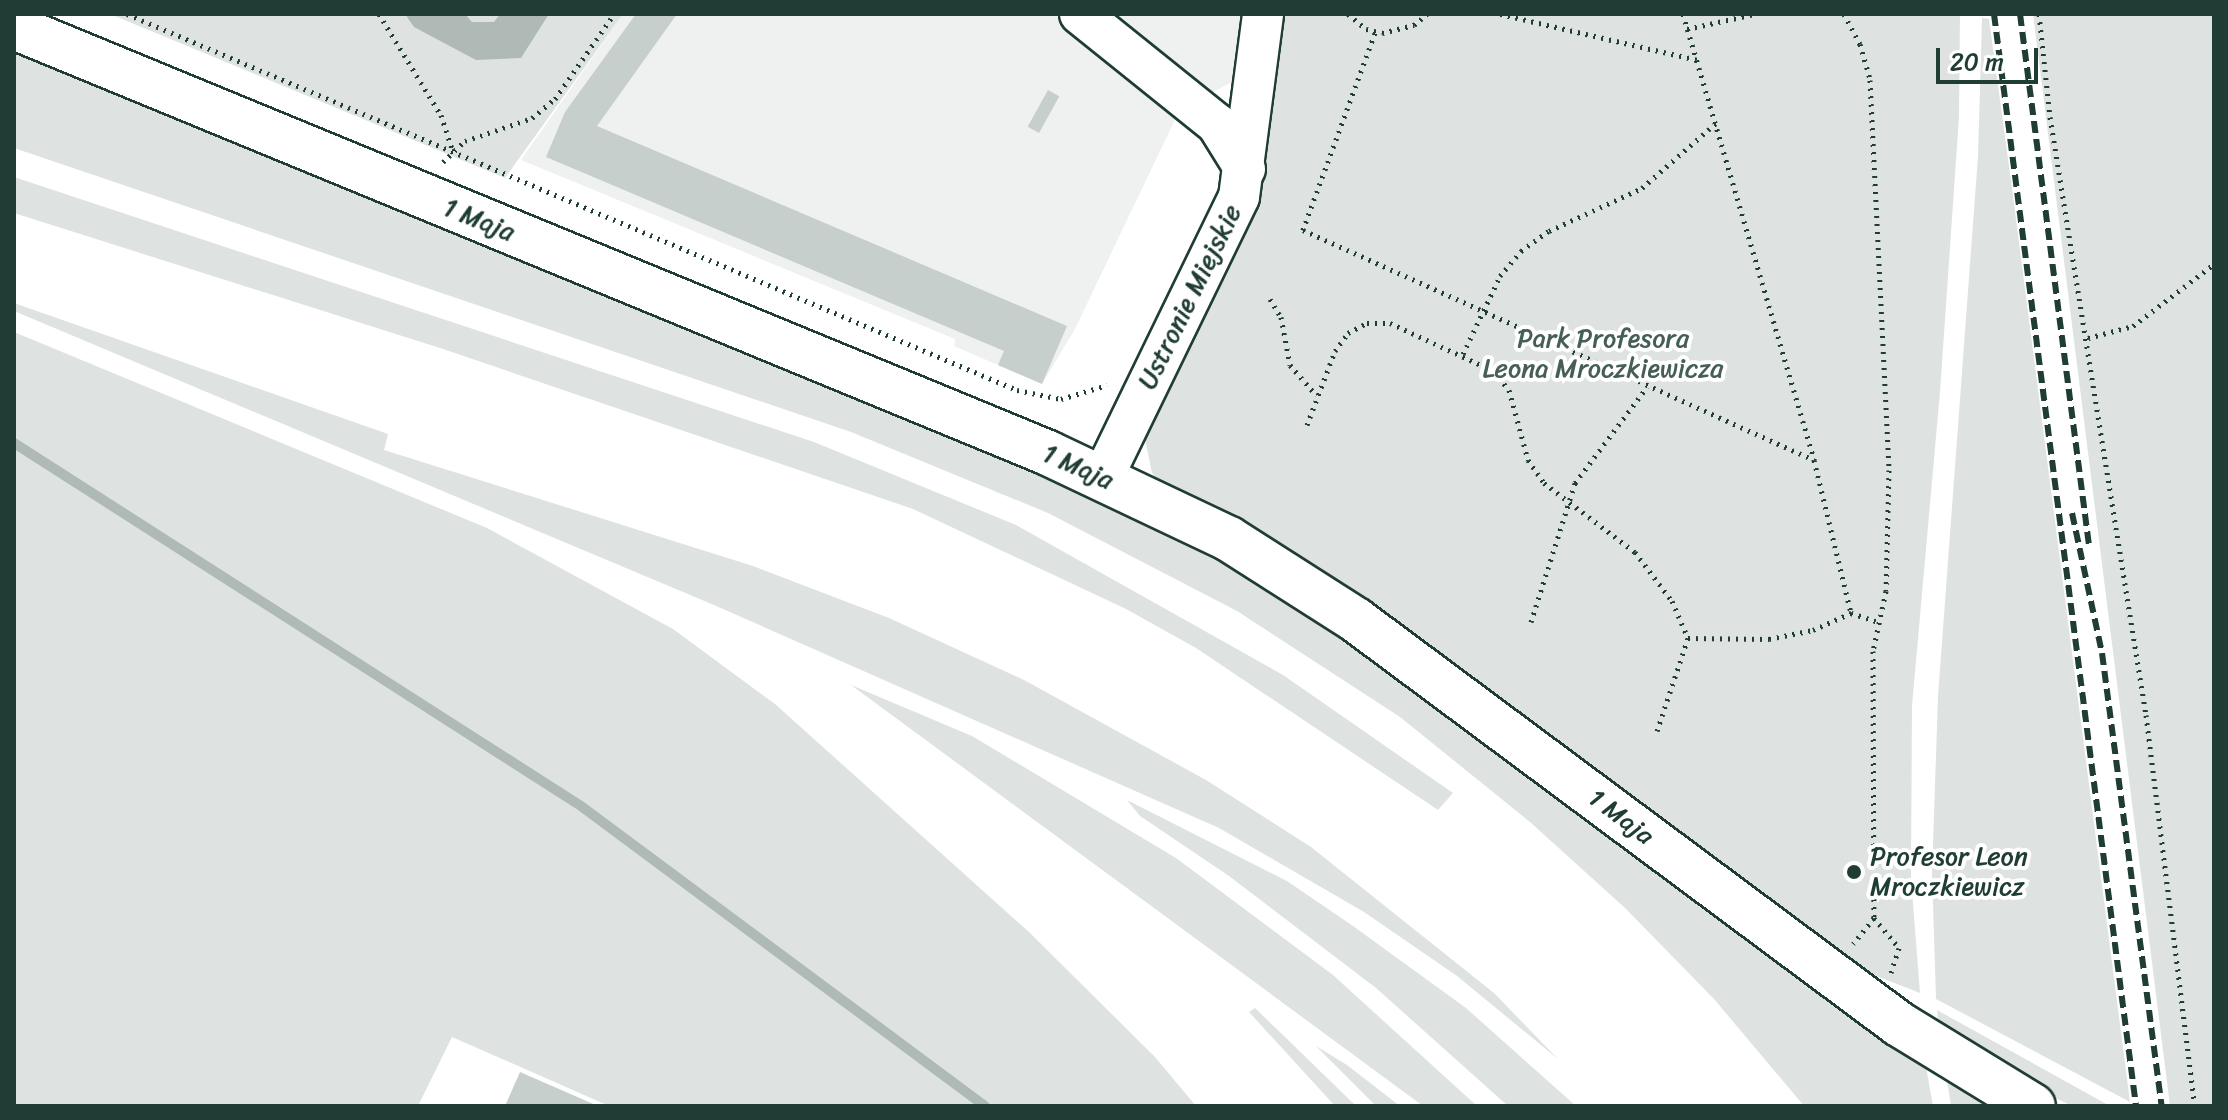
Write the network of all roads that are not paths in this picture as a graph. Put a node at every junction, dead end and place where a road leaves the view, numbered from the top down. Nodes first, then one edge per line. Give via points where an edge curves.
1 (1080, 14) edge
2 (1263, 14) edge
3 (14, 27) edge
4 (1245, 169) junction
5 (1103, 477) junction
6 (2033, 1106) edge

1 - 4 street via 1217,124
2 - 4 street, Ustronie Miejskie
3 - 5 street, 1 Maja
4 - 5 street, Ustronie Miejskie via 1239,197
5 - 6 street, 1 Maja via 1229,539 1356,620 1874,1005

